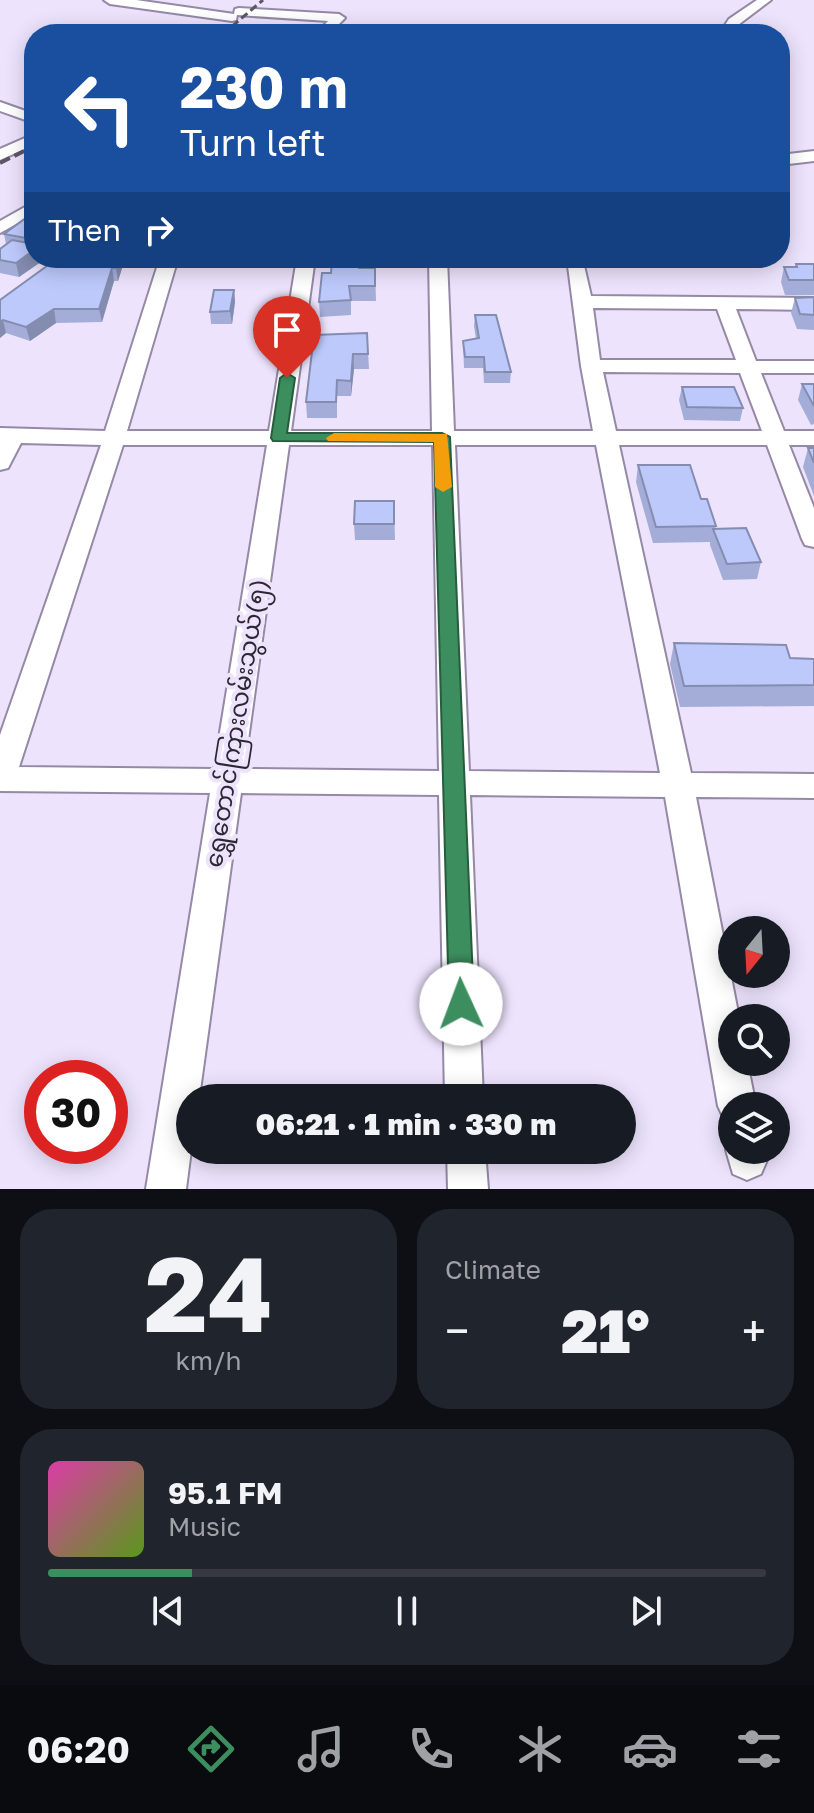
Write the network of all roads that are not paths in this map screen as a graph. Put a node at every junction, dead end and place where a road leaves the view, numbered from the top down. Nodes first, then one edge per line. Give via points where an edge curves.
1 (110, 0) edge
2 (255, 0) edge
3 (765, 0) edge
4 (231, 18) junction
5 (333, 24) edge
6 (732, 24) edge
7 (0, 106) edge
8 (24, 115) edge
9 (24, 144) edge
10 (0, 155) edge
11 (814, 156) edge
12 (790, 159) edge
13 (24, 213) edge
14 (0, 228) edge
15 (166, 268) edge
16 (304, 268) edge
17 (438, 268) edge
18 (577, 268) edge
19 (581, 302) junction
20 (724, 303) junction
21 (814, 304) edge
22 (591, 366) junction
23 (748, 367) junction
24 (814, 367) edge
25 (6, 436) edge
26 (442, 437) junction
27 (607, 437) junction
28 (114, 438) junction
29 (278, 438) junction
30 (775, 438) junction
31 (814, 438) edge
32 (0, 463) edge
33 (814, 539) edge
34 (0, 779) edge
35 (225, 781) junction
36 (453, 783) junction
37 (678, 785) junction
38 (814, 786) edge
39 (464, 1084) edge
40 (734, 1092) edge
41 (467, 1164) edge
42 (166, 1189) edge
43 (468, 1189) edge

1 - 4 street
2 - 4 street
3 - 6 street
4 - 5 street via 339,18
7 - 8 street
9 - 10 street
11 - 12 street
13 - 14 street
15 - 28 street
16 - 29 street, ရွှေတောင်ကြားလမ်းသွယ်(၅)
17 - 26 street
18 - 19 street
19 - 20 street
19 - 22 street
20 - 21 street
20 - 23 street
22 - 23 street
22 - 27 street
23 - 24 street
23 - 30 street
25 - 28 street
25 - 32 street
26 - 27 street
26 - 29 street
26 - 36 street
27 - 30 street
27 - 37 street
28 - 29 street
28 - 34 street
29 - 35 street, ရွှေတောင်ကြားလမ်းသွယ်(၅)
30 - 31 street
30 - 33 street
34 - 35 street
35 - 36 street
35 - 42 street, ရွှေတောင်ကြားလမ်းသွယ်(၅)
36 - 37 street
36 - 39 street
37 - 38 street
37 - 40 street
41 - 43 street

